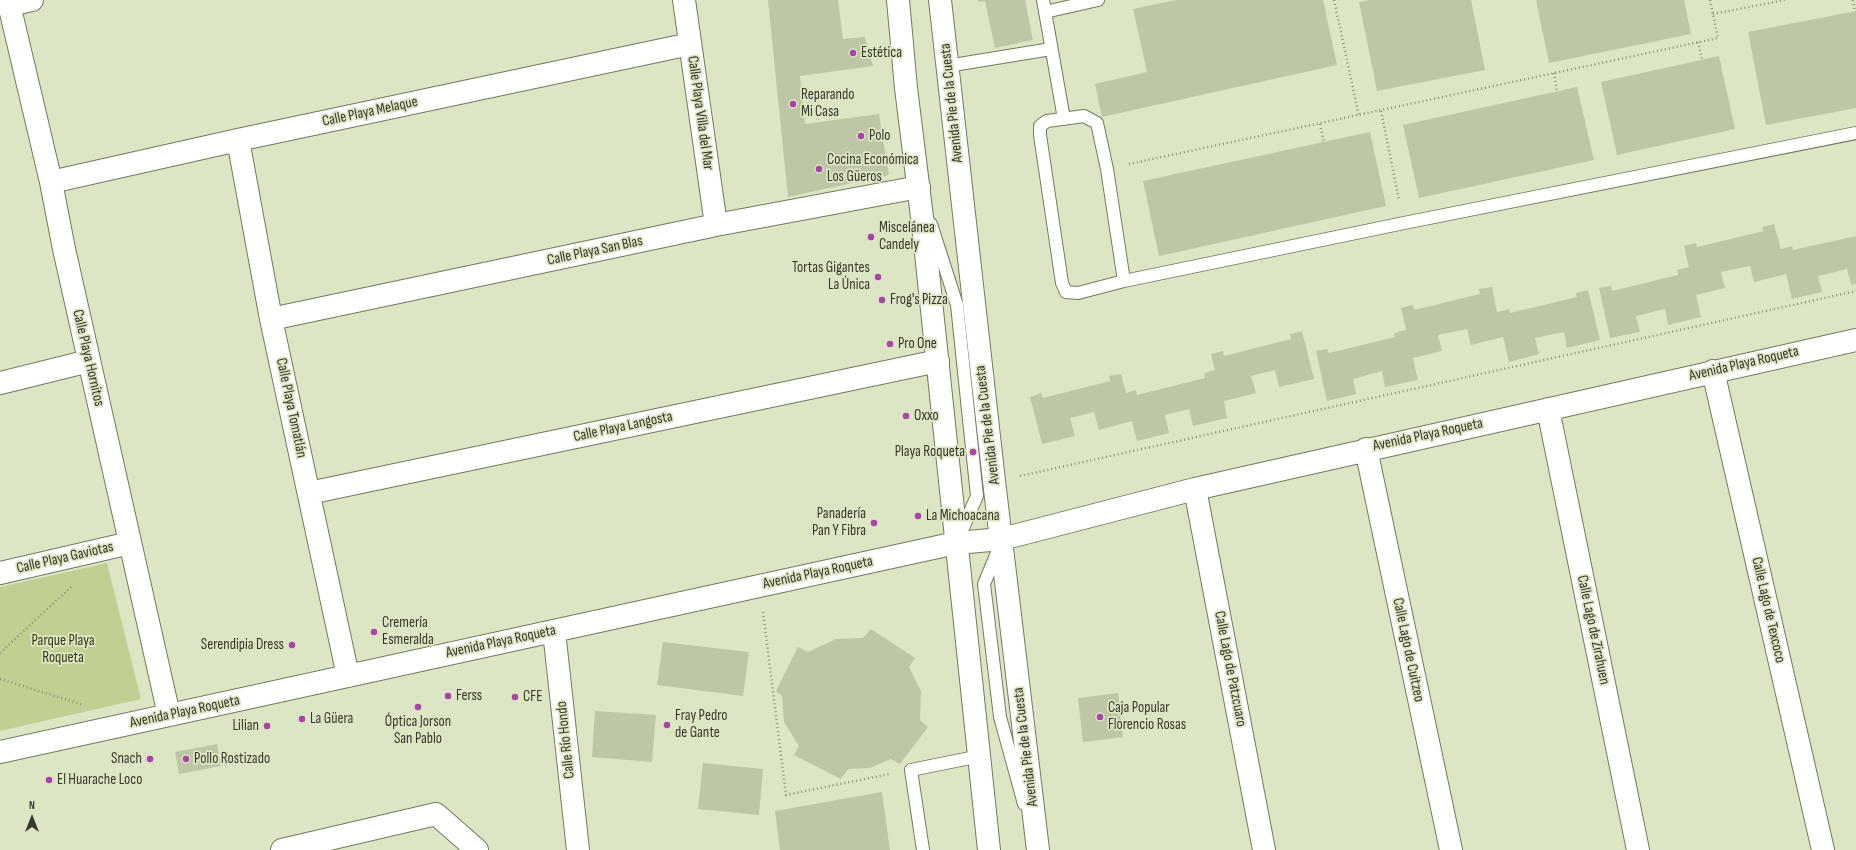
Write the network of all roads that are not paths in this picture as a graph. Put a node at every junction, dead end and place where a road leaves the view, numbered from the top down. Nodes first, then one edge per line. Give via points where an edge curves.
1 (32, 0) edge
2 (684, 0) edge
3 (898, 0) edge
4 (940, 0) edge
5 (1098, 0) edge
6 (8, 2) edge
7 (1044, 6) edge
8 (690, 44) junction
9 (1051, 49) junction
10 (947, 66) junction
11 (1064, 119) junction
12 (1856, 133) edge
13 (238, 140) junction
14 (51, 182) junction
15 (919, 187) junction
16 (716, 225) junction
17 (1124, 281) junction
18 (271, 319) junction
19 (1856, 340) edge
20 (89, 361) junction
21 (938, 361) junction
22 (1713, 371) junction
23 (0, 382) edge
24 (1548, 409) junction
25 (1366, 449) junction
26 (1195, 489) junction
27 (309, 493) junction
28 (1002, 539) junction
29 (130, 543) junction
30 (956, 543) junction
31 (0, 573) edge
32 (554, 631) junction
33 (348, 676) junction
34 (169, 715) junction
35 (0, 752) edge
36 (980, 756) junction
37 (574, 849) edge
38 (282, 850) edge
39 (477, 850) edge
40 (923, 850) edge
41 (989, 850) edge
42 (1037, 850) edge
43 (1264, 850) edge
44 (1451, 850) edge
45 (1638, 850) edge
46 (1823, 850) edge

1 - 6 street
2 - 8 street, Calle Playa Villa del Mar
3 - 15 street
4 - 10 street, Avenida Pie de la Cuesta
5 - 7 lane
6 - 14 street, Calle Playa Hornitos
7 - 9 lane
8 - 13 street, Calle Playa Melaque
8 - 16 street, Calle Playa Villa del Mar
9 - 10 lane
9 - 11 lane
10 - 28 street, Avenida Pie de la Cuesta
11 - 17 lane via 1084,116 1097,123 1107,169
11 - 17 lane via 1047,121 1040,126 1062,283 1066,292 1078,293
12 - 17 lane
13 - 14 street, Calle Playa Melaque
13 - 18 street, Calle Playa Tomatlán
14 - 20 street, Calle Playa Hornitos
15 - 16 street, Calle Playa San Blas
15 - 21 street
15 - 30 lane via 957,305 977,496
16 - 18 street, Calle Playa San Blas
18 - 27 street, Calle Playa Tomatlán
19 - 22 street, Avenida Playa Roqueta
20 - 23 street
20 - 29 street, Calle Playa Hornitos
21 - 27 street, Calle Playa Langosta
21 - 30 street
22 - 24 street, Avenida Playa Roqueta
22 - 46 street, Calle Lago de Texcoco
24 - 25 street, Avenida Playa Roqueta
24 - 45 street, Calle Lago de Zirahuen
25 - 26 street, Avenida Playa Roqueta
25 - 44 street, Calle Lago de Cuitzeo
26 - 28 street, Avenida Playa Roqueta
26 - 43 street, Calle Lago de Patzcuaro
27 - 33 street, Calle Playa Tomatlán
28 - 30 street
28 - 42 street, Avenida Pie de la Cuesta
29 - 31 street, Calle Playa Gaviotas
29 - 34 street, Calle Playa Hornitos
30 - 32 street, Avenida Playa Roqueta
30 - 36 street
32 - 33 street, Avenida Playa Roqueta
32 - 37 street, Calle Río Hondo
33 - 34 street, Avenida Playa Roqueta
34 - 35 street, Avenida Playa Roqueta
36 - 40 lane via 911,770
36 - 41 street
38 - 39 street via 436,814

